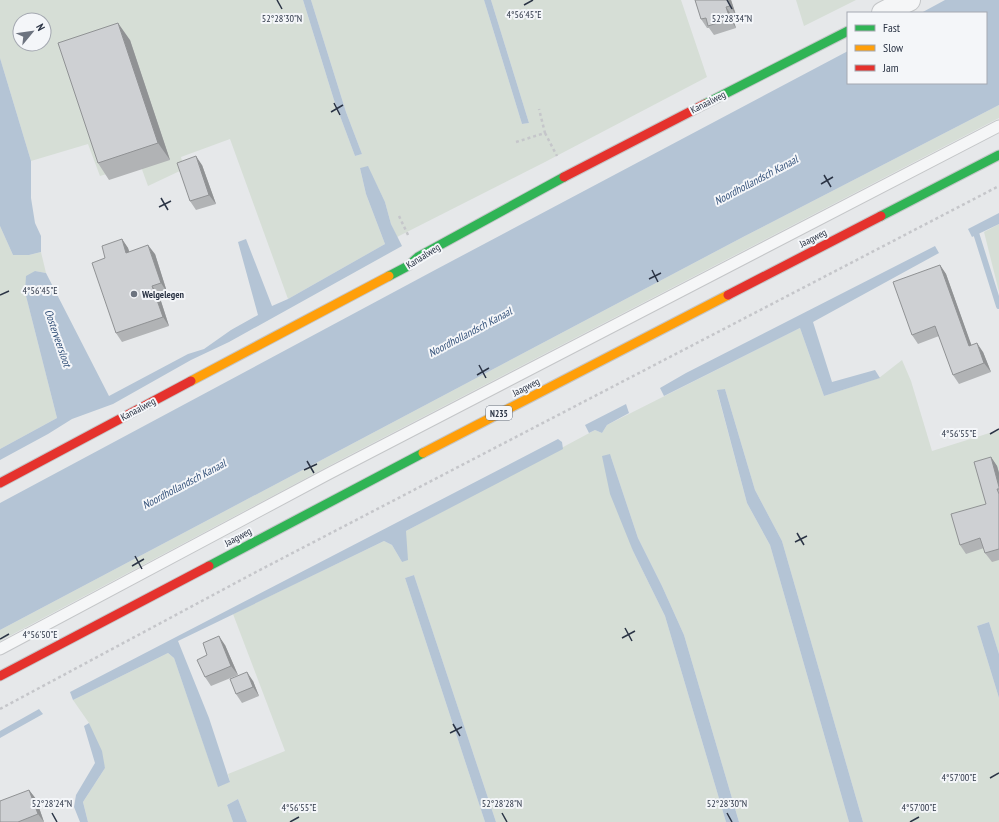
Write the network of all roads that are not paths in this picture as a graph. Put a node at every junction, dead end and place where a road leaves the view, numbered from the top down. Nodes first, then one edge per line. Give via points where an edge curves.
1 (909, 0) edge
2 (886, 12) edge
3 (847, 32) edge
4 (999, 126) edge
5 (999, 154) edge
6 (0, 484) edge
7 (0, 650) edge
8 (0, 676) edge

1 - 2 street
3 - 6 main road, Kanaalweg via 591,162 418,257 408,266
4 - 7 lane via 328,474
5 - 8 main road, Jaagweg / N235

